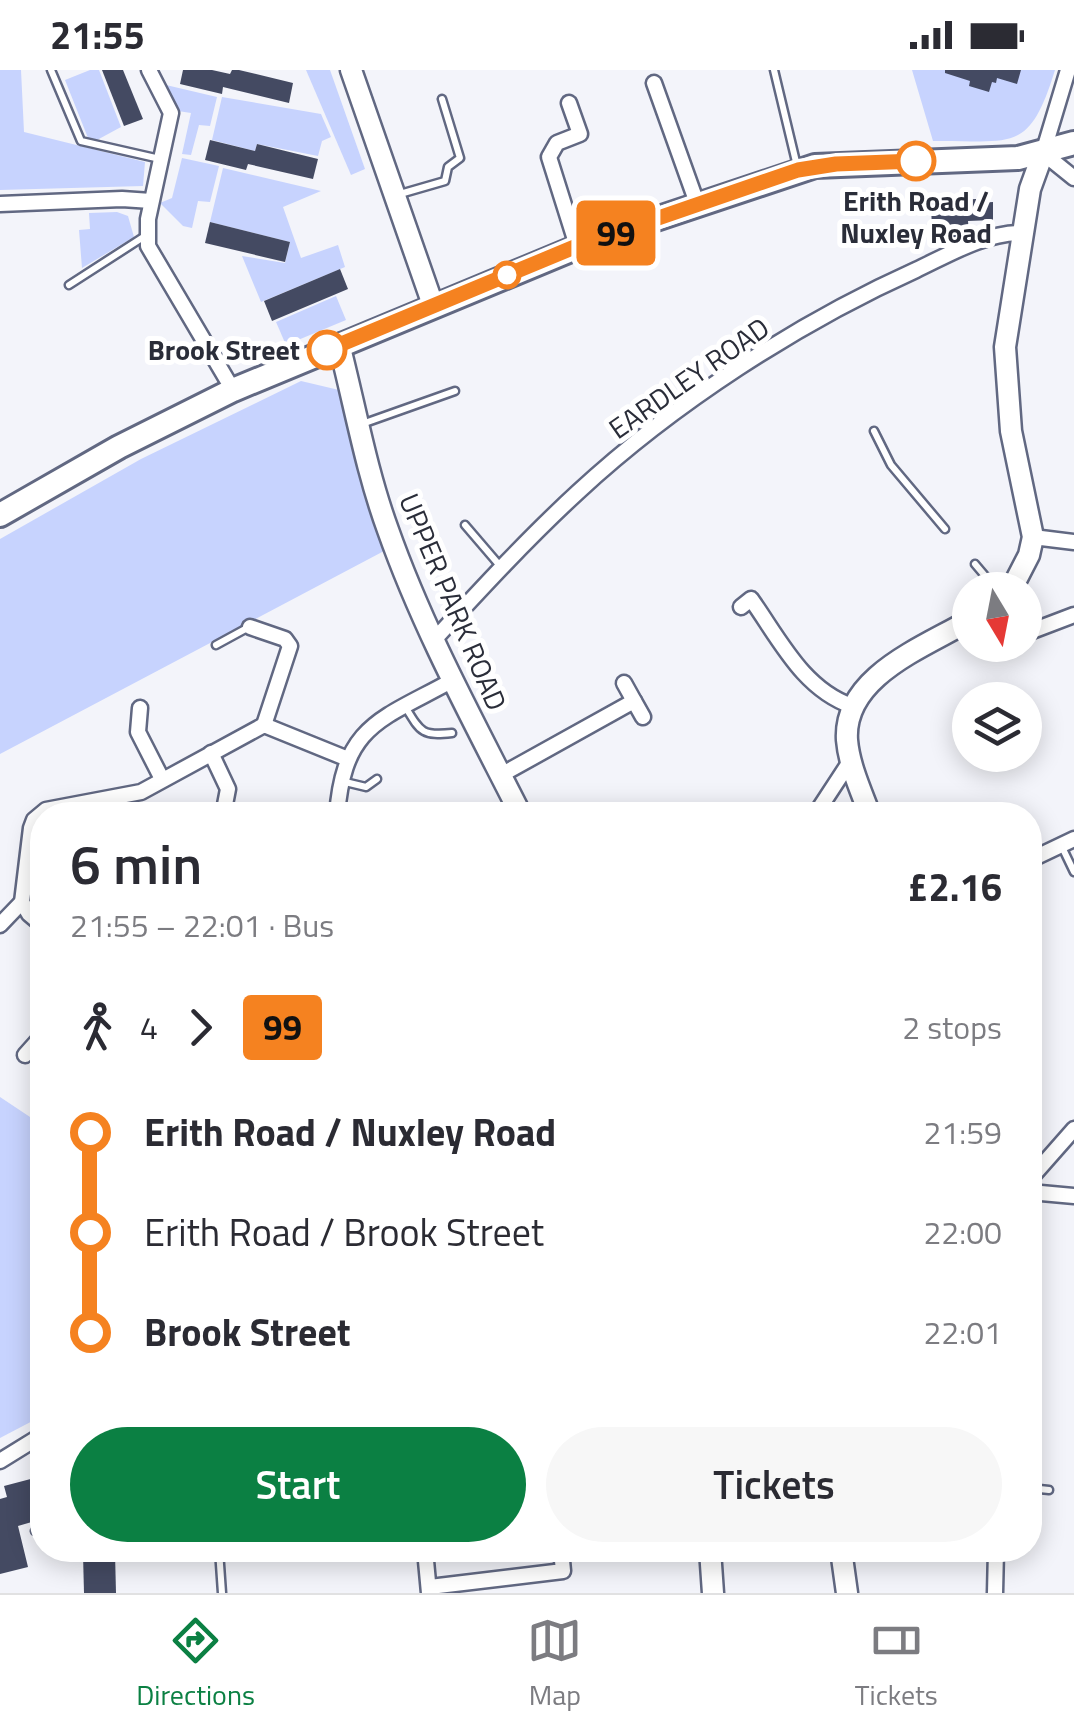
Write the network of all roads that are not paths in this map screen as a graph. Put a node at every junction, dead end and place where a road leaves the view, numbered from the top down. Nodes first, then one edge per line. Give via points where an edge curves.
1 (51, 70) edge
2 (148, 70) edge
3 (351, 70) edge
4 (774, 70) edge
5 (1068, 70) edge
6 (654, 83) dead end
7 (442, 99) dead end
8 (569, 103) dead end
9 (1074, 143) edge
10 (1043, 153) junction
11 (161, 159) junction
12 (798, 170) junction
13 (1074, 178) edge
14 (394, 196) junction
15 (151, 201) junction
16 (0, 204) edge
17 (698, 206) junction
18 (1022, 233) junction
19 (146, 235) junction
20 (577, 246) junction
21 (69, 285) dead end
22 (433, 305) junction
23 (339, 344) junction
24 (232, 390) junction
25 (455, 391) dead end
26 (360, 425) junction
27 (874, 431) dead end
28 (0, 515) edge
29 (465, 525) dead end
30 (945, 529) dead end
31 (1033, 536) junction
32 (1074, 542) edge
33 (975, 564) dead end
34 (502, 568) junction
35 (982, 572) edge
36 (1021, 572) edge
37 (752, 599) dead end
38 (1074, 615) edge
39 (1042, 626) edge
40 (250, 627) joint
41 (952, 631) edge
42 (434, 640) junction
43 (216, 645) dead end
44 (452, 680) junction
45 (624, 683) dead end
46 (634, 701) junction
47 (406, 706) junction
48 (852, 706) junction
49 (140, 708) dead end
50 (643, 717) dead end
51 (264, 725) junction
52 (452, 733) dead end
53 (210, 753) junction
54 (348, 759) junction
55 (851, 760) junction
56 (501, 775) junction
57 (377, 779) dead end
58 (162, 780) junction
59 (340, 780) junction
60 (120, 798) junction
61 (85, 802) edge
62 (122, 802) edge
63 (226, 802) edge
64 (339, 802) edge
65 (514, 802) edge
66 (824, 802) edge
67 (866, 802) edge
68 (1068, 843) edge
69 (30, 847) edge
70 (1042, 855) edge
71 (1074, 872) edge
72 (22, 902) junction
73 (30, 915) edge
74 (0, 925) edge
75 (30, 1049) edge
76 (25, 1055) dead end
77 (1074, 1128) edge
78 (1042, 1165) edge
79 (1042, 1193) edge
80 (1074, 1196) edge
81 (30, 1442) edge
82 (0, 1461) edge
83 (1042, 1489) edge
84 (1049, 1490) dead end
85 (220, 1562) edge
86 (426, 1562) edge
87 (562, 1562) edge
88 (711, 1562) edge
89 (843, 1562) edge
90 (996, 1562) edge
91 (430, 1590) edge
92 (222, 1593) edge
93 (713, 1593) edge
94 (847, 1593) edge
95 (995, 1593) edge

1 - 11 lane via 81,141
2 - 11 street via 171,113
3 - 14 street
4 - 12 lane
5 - 10 street
6 - 17 street
7 - 14 lane via 460,158 445,181
8 - 20 street via 580,134 557,143 550,164
9 - 10 main road
10 - 12 main road
10 - 13 street
10 - 18 street
11 - 15 street
12 - 17 main road
14 - 22 street
15 - 16 street
15 - 19 street
17 - 20 main road
18 - 31 street via 1005,374
18 - 34 street, EARDLEY ROAD via 998,233 892,281 732,374 604,468
19 - 21 lane
19 - 24 street
20 - 22 main road
22 - 23 main road
23 - 24 main road
23 - 26 street, UPPER PARK ROAD
24 - 28 main road
25 - 26 lane
26 - 42 street, UPPER PARK ROAD via 388,531
27 - 30 lane via 891,465
29 - 34 lane
31 - 32 street
31 - 36 street
33 - 35 lane
34 - 42 street, EARDLEY ROAD
37 - 48 street via 809,682
38 - 39 street
40 - 43 lane
40 - 51 street via 286,640 290,649
41 - 48 street via 881,672
42 - 44 street, UPPER PARK ROAD
44 - 47 street
44 - 56 street, UPPER PARK ROAD
45 - 46 street
46 - 50 street
46 - 56 street
47 - 52 lane via 429,736
47 - 54 street via 361,736
48 - 55 street
49 - 58 street via 138,732
51 - 53 street
51 - 54 street
53 - 58 street
53 - 63 street via 228,790
54 - 59 street
55 - 66 street
55 - 67 street
56 - 65 street, UPPER PARK ROAD
57 - 59 lane via 366,787
58 - 60 street
59 - 64 street
60 - 61 street
60 - 62 street
68 - 70 street
68 - 71 lane
69 - 72 street
72 - 73 street
72 - 74 street
75 - 76 street
77 - 78 street
79 - 80 street
81 - 82 street
83 - 84 lane
85 - 92 lane
86 - 91 street
87 - 91 street via 563,1571
88 - 93 street
89 - 94 street
90 - 95 street

